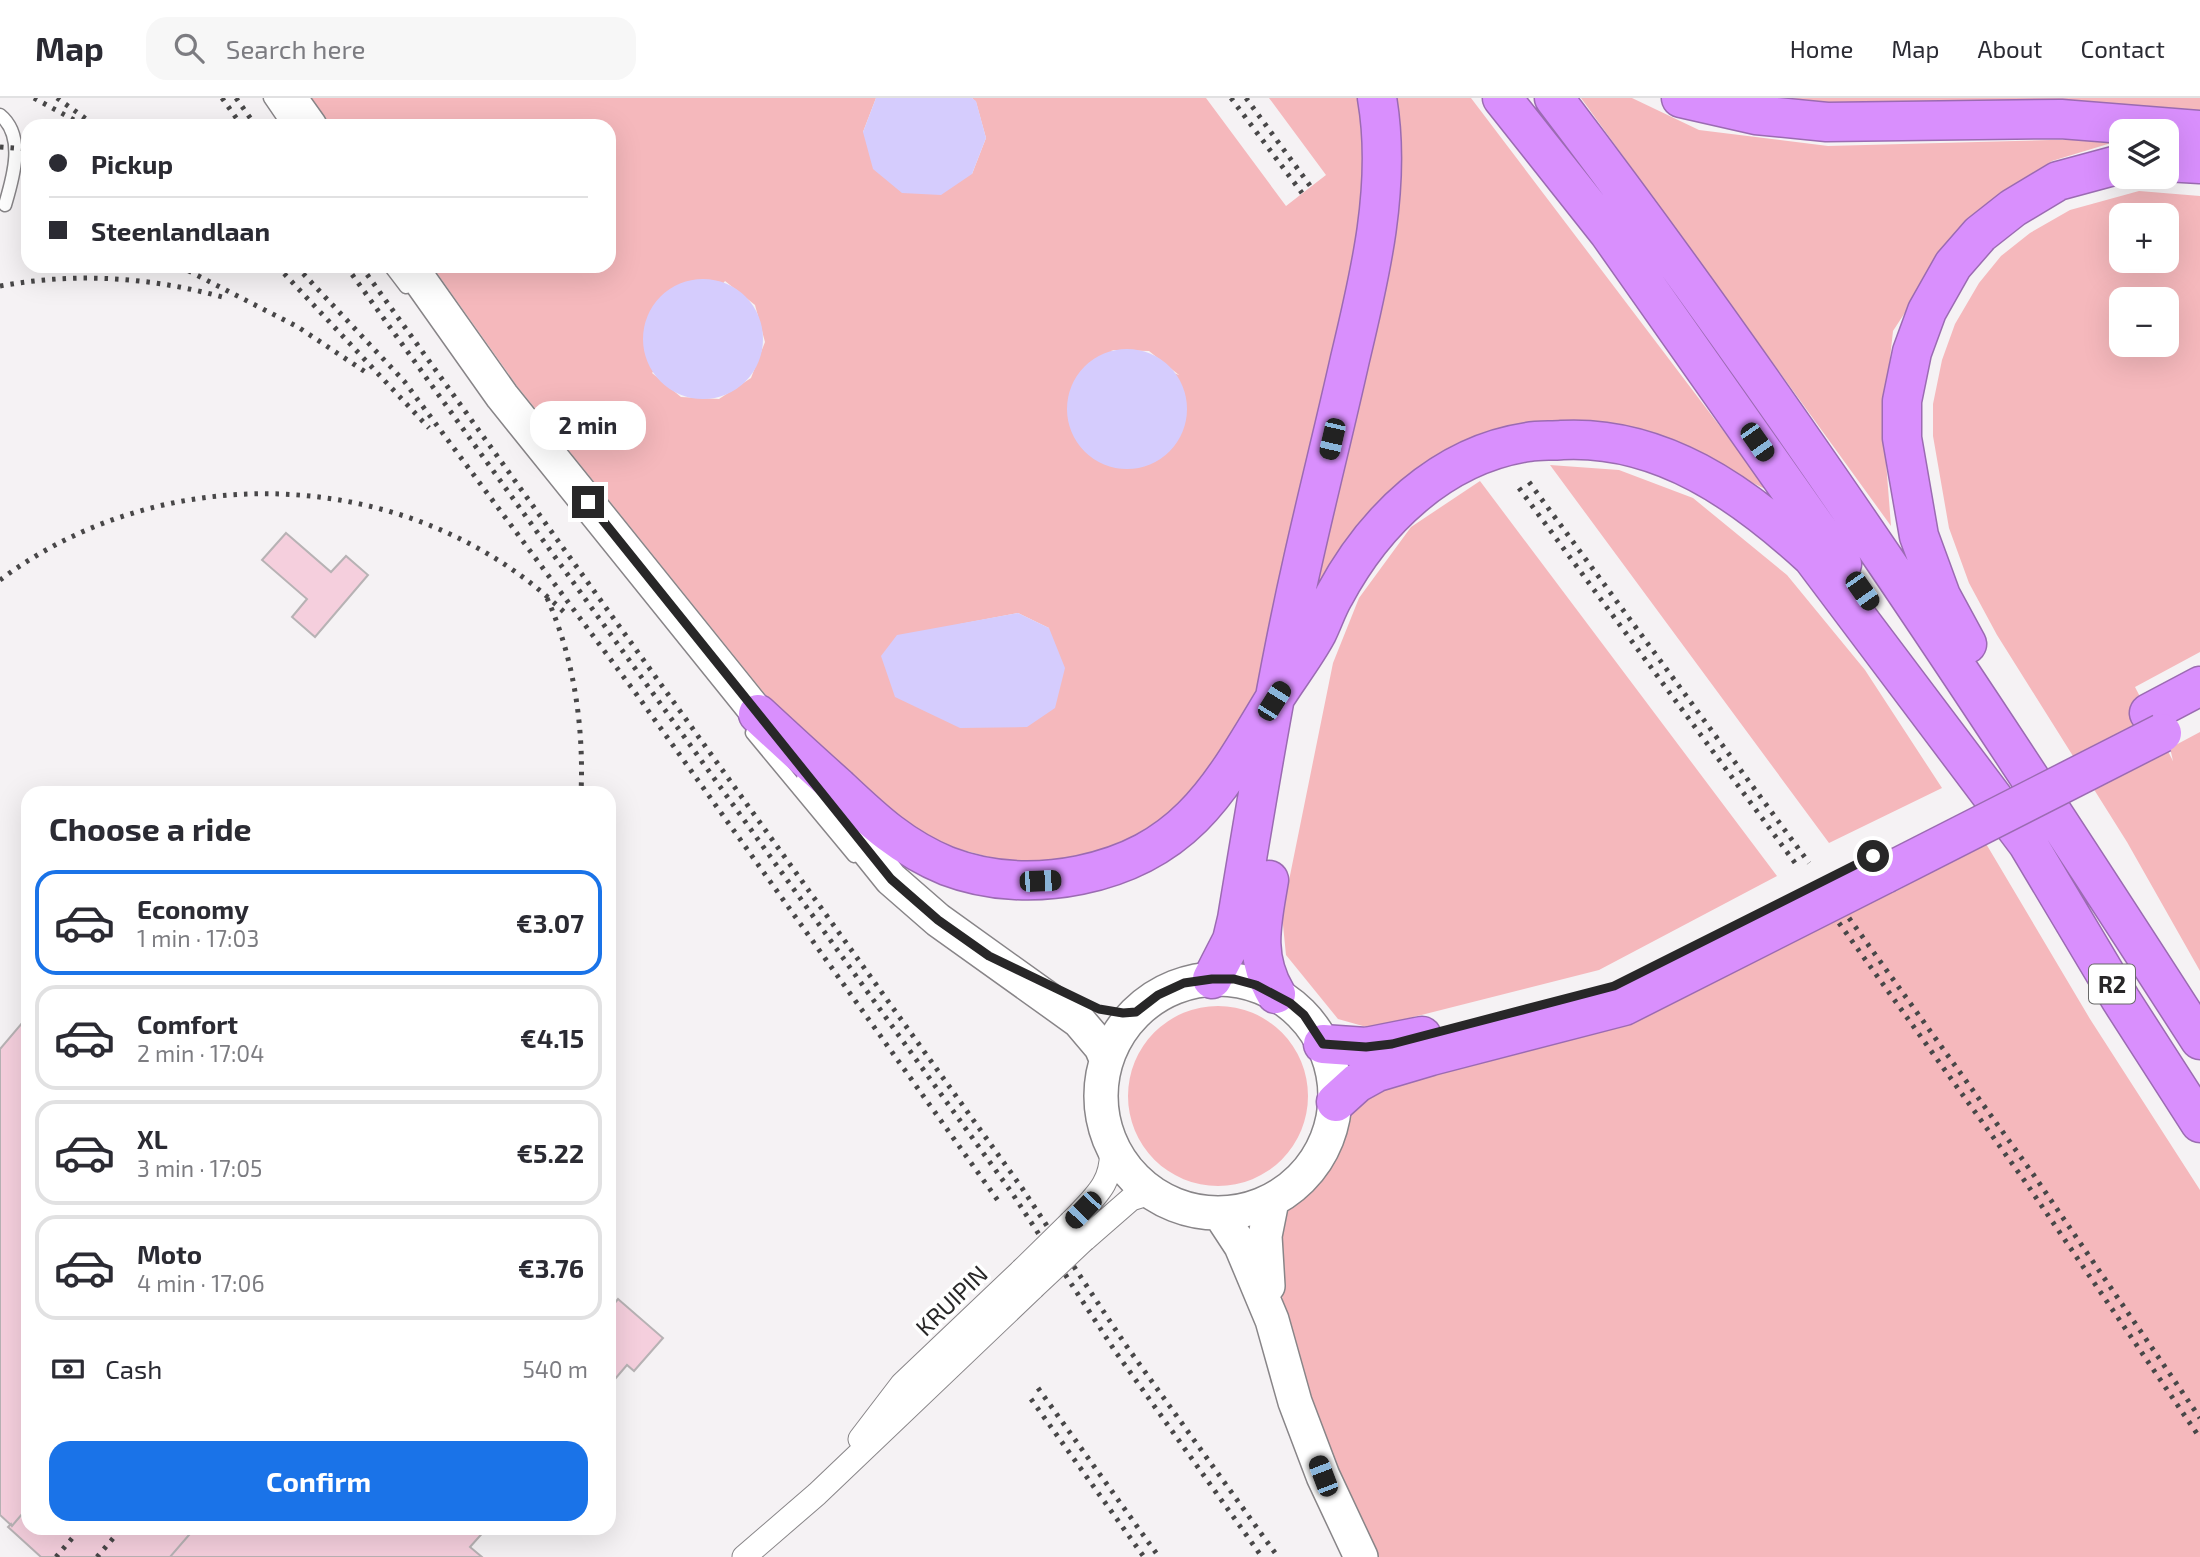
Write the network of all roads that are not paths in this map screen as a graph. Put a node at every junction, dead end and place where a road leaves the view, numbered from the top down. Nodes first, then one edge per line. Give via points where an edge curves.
1 (270, 98) edge
2 (290, 98) edge
3 (1377, 98) edge
4 (1502, 98) edge
5 (1553, 98) edge
6 (1681, 98) edge
7 (0, 115) edge
8 (285, 119) edge
9 (305, 119) edge
10 (2200, 130) edge
11 (2179, 163) edge
12 (2200, 164) edge
13 (2109, 167) edge
14 (5, 205) dead end
15 (395, 273) edge
16 (415, 273) edge
17 (414, 299) dead end
18 (1316, 634) junction
19 (2200, 686) edge
20 (1274, 701) junction
21 (2200, 712) edge
22 (751, 719) junction
23 (2156, 723) junction
24 (2028, 844) junction
25 (1879, 865) junction
26 (913, 915) dead end
27 (943, 939) dead end
28 (989, 956) junction
29 (1212, 979) junction
30 (1276, 994) junction
31 (1136, 1012) junction
32 (2200, 1033) edge
33 (2200, 1040) edge
34 (1323, 1044) junction
35 (1107, 1059) junction
36 (1336, 1102) junction
37 (2200, 1123) edge
38 (1111, 1144) junction
39 (1150, 1193) junction
40 (1272, 1201) junction
41 (1220, 1214) junction
42 (1077, 1231) junction
43 (1272, 1320) junction
44 (744, 1557) edge
45 (1361, 1557) edge

1 - 8 lane
2 - 9 main road
3 - 20 highway via 1381,186 1371,258
4 - 24 highway, R2 via 1609,233 1907,655
5 - 33 highway, R2 via 1802,438 2017,756
6 - 10 highway via 1756,115 1827,122 2061,119
7 - 14 lane via 13,134 14,148 14,173
11 - 12 highway
13 - 32 highway via 2058,181 2013,208 1980,234 1954,265 1927,311 1912,352 1902,401 1902,438 1919,536 1941,596 2101,858
15 - 17 lane
16 - 22 main road via 502,396
18 - 20 highway
18 - 24 highway via 1333,597 1376,533 1405,501 1444,473 1527,442 1611,442 1649,451 1695,469 1736,493 1812,557
18 - 30 highway via 1302,688 1261,934 1266,977
19 - 23 highway
20 - 22 highway via 1234,768 1171,836 1139,856 1098,872 1057,880 990,877 948,866 913,849 876,824
20 - 29 highway via 1237,919
21 - 23 highway
22 - 26 lane via 842,845
22 - 28 main road via 891,879
23 - 25 highway, bridge
24 - 37 highway, R2
25 - 34 highway via 1614,986 1392,1044
25 - 36 highway via 1624,1006 1377,1072
27 - 28 lane
28 - 31 main road via 1091,1007
28 - 35 main road via 1079,1021
29 - 30 main road via 1245,982
29 - 31 main road via 1184,983
30 - 34 main road via 1304,1015
31 - 35 main road
34 - 36 main road
35 - 38 main road via 1100,1093
36 - 40 main road via 1332,1126 1310,1170
38 - 39 main road via 1121,1163
38 - 42 street via 1105,1185
39 - 41 main road via 1195,1212
39 - 42 street
40 - 41 main road
40 - 43 main road via 1265,1248
41 - 43 main road via 1241,1246
42 - 44 street, KRUIPIN, bridge via 817,1494
43 - 45 main road via 1299,1414

